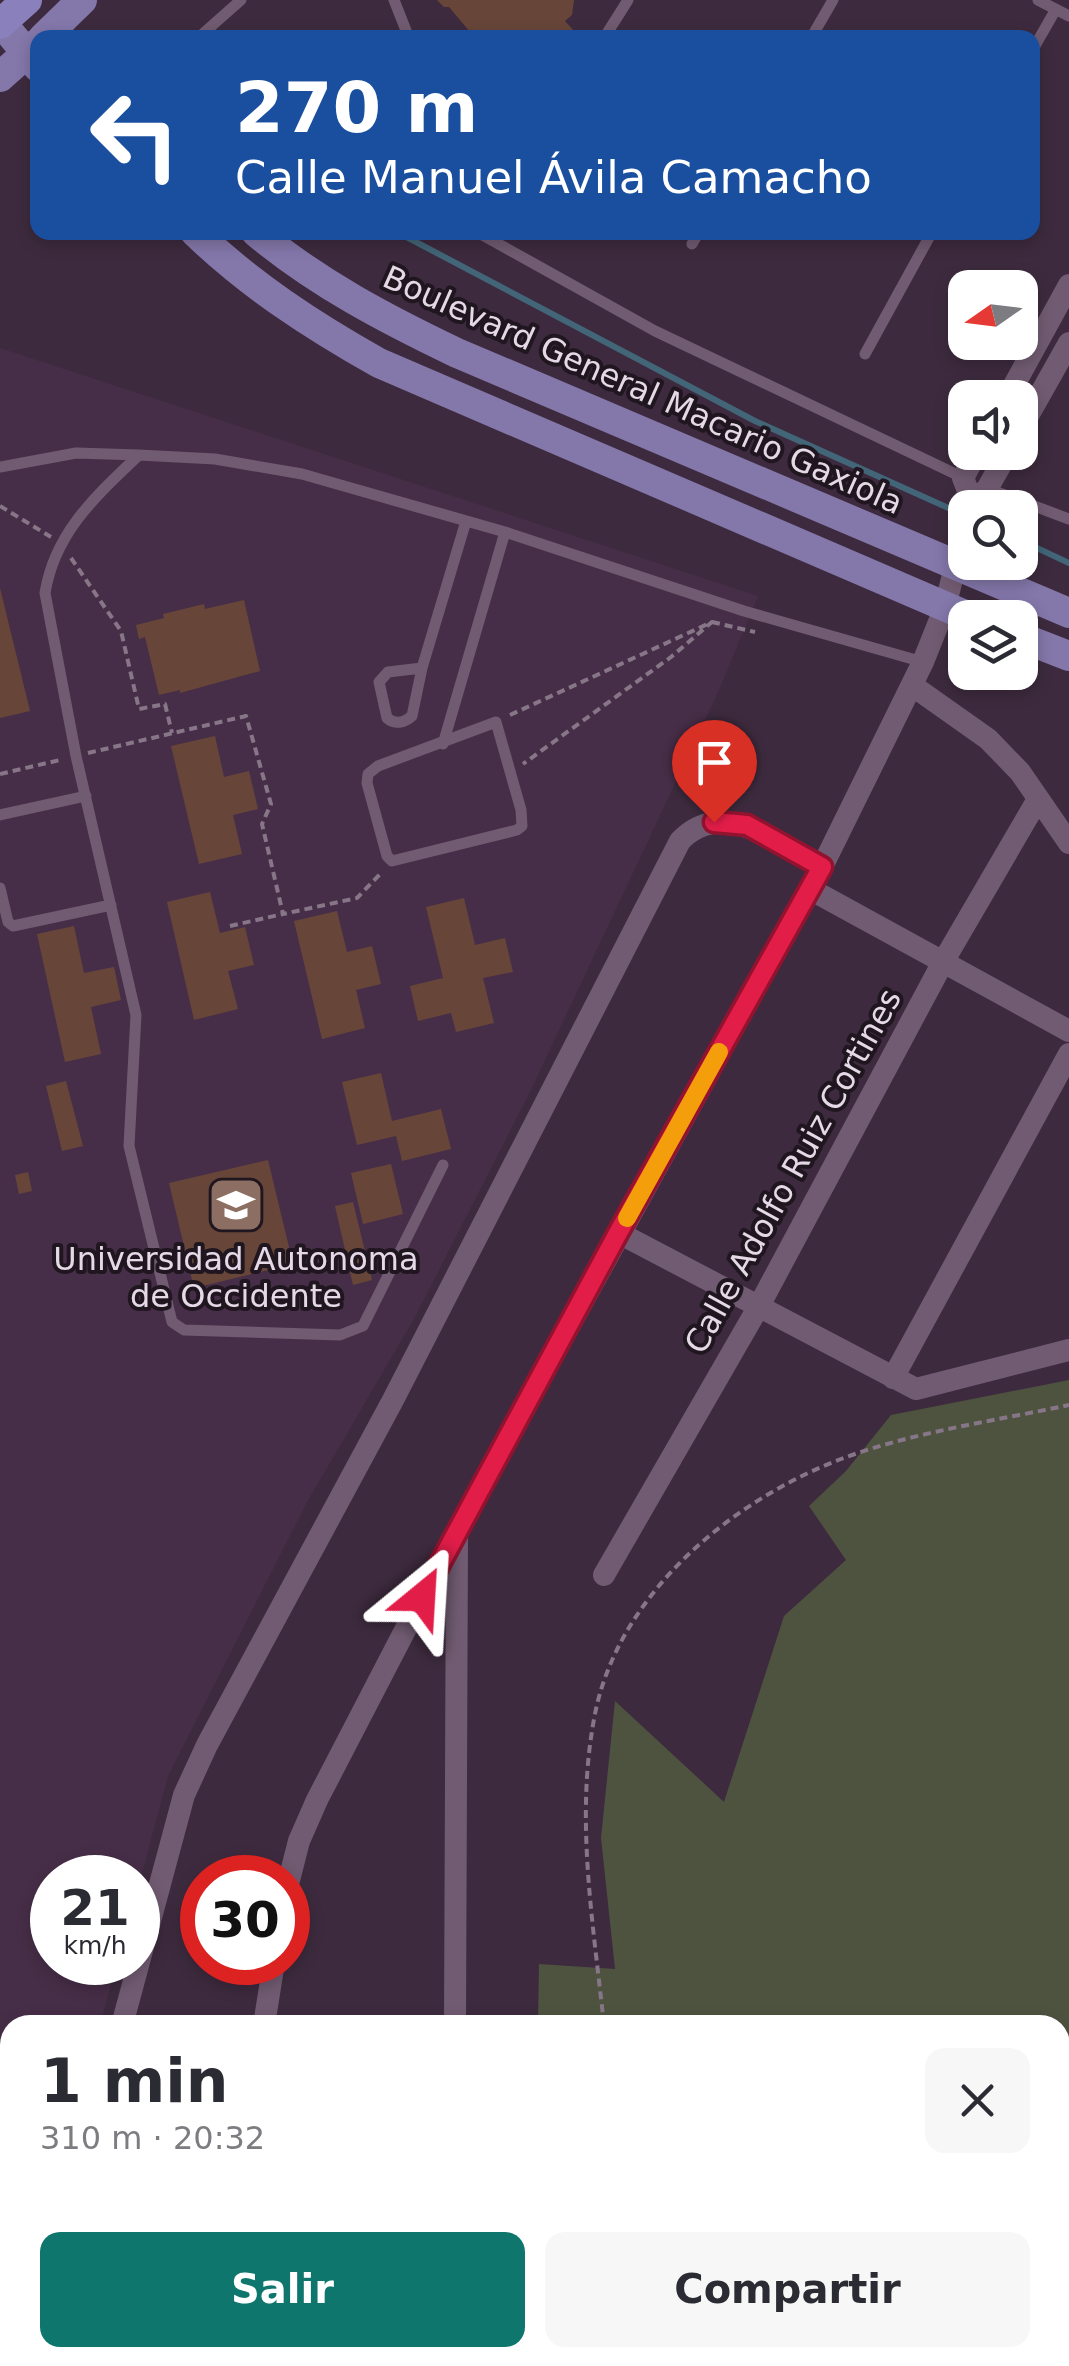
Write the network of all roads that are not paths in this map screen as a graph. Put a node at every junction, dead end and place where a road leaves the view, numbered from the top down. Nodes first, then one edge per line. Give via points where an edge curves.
1 (28, 0) edge
2 (82, 0) edge
3 (240, 0) edge
4 (394, 0) edge
5 (628, 0) edge
6 (833, 0) edge
7 (1038, 0) edge
8 (1056, 8) junction
9 (1069, 16) edge
10 (0, 23) edge
11 (39, 30) edge
12 (56, 30) edge
13 (207, 30) edge
14 (406, 30) edge
15 (609, 30) edge
16 (816, 30) edge
17 (30, 37) edge
18 (1040, 37) edge
19 (30, 55) edge
20 (0, 78) edge
21 (204, 240) edge
22 (267, 240) edge
23 (492, 240) edge
24 (928, 240) edge
25 (1069, 284) edge
26 (1069, 343) edge
27 (865, 354) dead end
28 (1017, 380) edge
29 (1038, 398) edge
30 (139, 455) junction
31 (0, 467) edge
32 (967, 470) edge
33 (963, 478) junction
34 (971, 490) edge
35 (1038, 512) edge
36 (1069, 519) edge
37 (466, 521) junction
38 (505, 532) junction
39 (948, 540) edge
40 (1015, 580) edge
41 (948, 608) edge
42 (1069, 614) edge
43 (948, 626) edge
44 (1038, 644) edge
45 (1069, 656) edge
46 (923, 662) junction
47 (422, 668) junction
48 (913, 686) junction
49 (442, 744) junction
50 (86, 796) junction
51 (1038, 798) junction
52 (0, 815) edge
53 (1069, 843) edge
54 (822, 867) junction
55 (0, 888) edge
56 (810, 889) junction
57 (111, 905) junction
58 (943, 962) junction
59 (1069, 1032) edge
60 (1069, 1054) edge
61 (442, 1165) dead end
62 (618, 1233) junction
63 (760, 1306) junction
64 (1069, 1350) edge
65 (893, 1378) junction
66 (457, 1530) junction
67 (604, 1574) dead end
68 (295, 1855) edge
69 (270, 1985) edge
70 (125, 2015) edge
71 (266, 2015) edge
72 (455, 2015) edge

1 - 10 highway
1 - 11 main road
2 - 12 main road
3 - 13 lane
4 - 14 lane
5 - 15 lane
6 - 16 lane
7 - 8 lane
8 - 9 lane
8 - 18 lane
10 - 17 main road
19 - 20 main road
21 - 41 main road via 312,326 379,363
22 - 39 main road, Boulevard General Macario Gaxiola via 326,284 458,353
23 - 33 lane via 655,330
24 - 27 lane
25 - 28 street
26 - 29 street
30 - 31 lane via 76,454
30 - 37 lane via 258,465
30 - 50 lane via 82,510 61,543 45,593
32 - 33 street
33 - 34 street
35 - 36 lane
37 - 38 lane
37 - 47 lane
38 - 46 lane
38 - 49 lane
40 - 42 main road, Boulevard General Macario Gaxiola
43 - 46 street
44 - 45 main road
46 - 48 street
47 - 47 lane via 412,716 398,723 386,718 380,682 388,672
48 - 51 street via 988,739
48 - 54 street
49 - 49 lane via 368,774 392,861 522,826 496,722
50 - 52 lane
50 - 57 lane
51 - 53 street
51 - 58 street, Calle Adolfo Ruiz Cortines
54 - 56 street
54 - 70 street via 747,825 703,824 680,841 207,1745 184,1795
55 - 57 lane via 14,926
56 - 58 street
56 - 62 street
57 - 61 lane via 138,1037 132,1168 169,1314 178,1327 340,1335 363,1326
58 - 59 street
58 - 63 street, Calle Adolfo Ruiz Cortines
60 - 65 street
62 - 63 street
62 - 66 street
63 - 65 street
63 - 67 street, Calle Adolfo Ruiz Cortines
64 - 65 street via 922,1388
66 - 68 street via 316,1800
66 - 72 street
69 - 71 street

